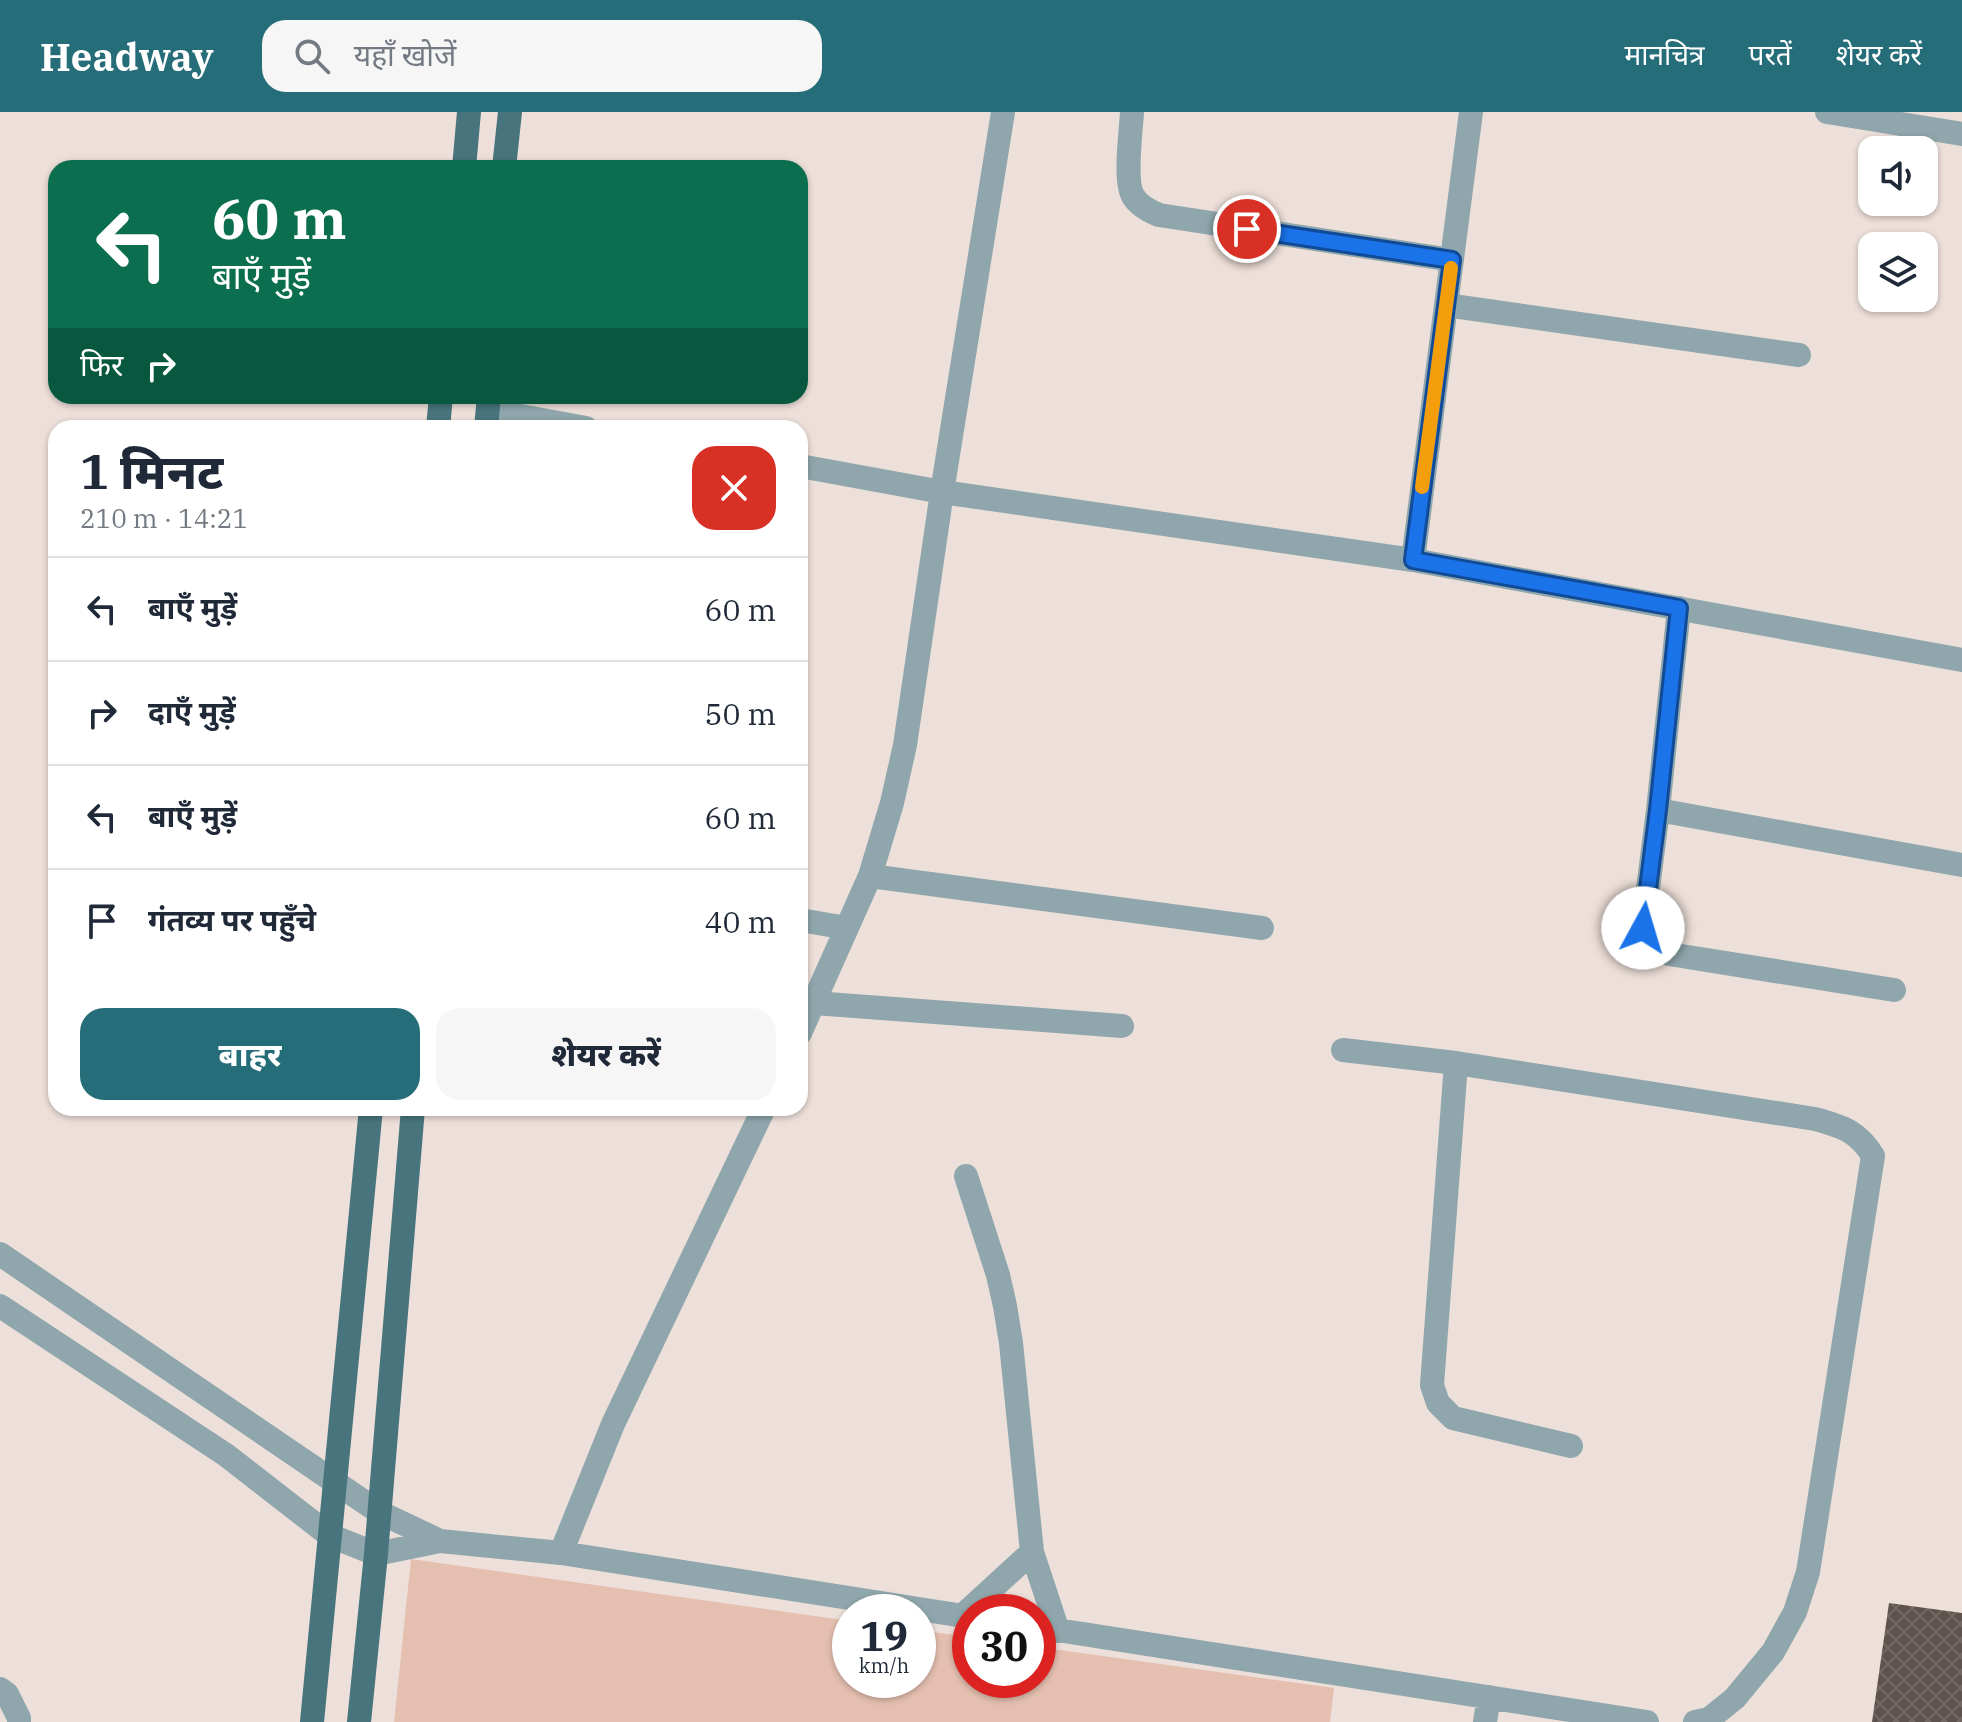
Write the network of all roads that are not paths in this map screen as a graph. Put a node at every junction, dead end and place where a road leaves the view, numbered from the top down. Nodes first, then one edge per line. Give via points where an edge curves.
1 (469, 112) edge
2 (510, 112) edge
3 (1003, 112) edge
4 (1132, 112) edge
5 (1471, 112) edge
6 (1827, 112) edge
7 (1962, 134) edge
8 (465, 160) edge
9 (505, 160) edge
10 (1452, 260) junction
11 (1446, 305) junction
12 (1799, 355) dead end
13 (488, 411) edge
14 (540, 420) edge
15 (808, 467) edge
16 (942, 492) junction
17 (1413, 560) junction
18 (1679, 608) junction
19 (1962, 660) edge
20 (1658, 810) junction
21 (1962, 865) edge
22 (870, 876) junction
23 (808, 921) edge
24 (847, 928) junction
25 (1262, 928) dead end
26 (1894, 990) dead end
27 (814, 1003) junction
28 (808, 1016) edge
29 (1122, 1026) dead end
30 (1343, 1050) dead end
31 (1456, 1063) junction
32 (370, 1116) edge
33 (412, 1116) edge
34 (760, 1116) edge
35 (966, 1176) dead end
36 (0, 1254) edge
37 (356, 1272) junction
38 (399, 1278) junction
39 (0, 1306) edge
40 (1571, 1446) dead end
41 (336, 1482) junction
42 (379, 1512) junction
43 (329, 1535) junction
44 (440, 1541) junction
45 (1032, 1552) junction
46 (561, 1553) junction
47 (376, 1554) junction
48 (989, 1594) edge
49 (1041, 1594) edge
50 (952, 1614) edge
51 (1056, 1630) edge
52 (0, 1689) edge
53 (1489, 1697) junction
54 (19, 1722) edge
55 (312, 1722) edge
56 (359, 1722) edge
57 (1485, 1722) edge
58 (1647, 1722) edge
59 (1695, 1722) edge

1 - 8 main road
2 - 9 main road
3 - 16 street
4 - 10 street via 1129,169 1132,195 1143,208 1159,215
5 - 10 street
6 - 7 street
10 - 11 street
11 - 12 street
11 - 17 street
13 - 14 street
15 - 16 street
16 - 17 street
16 - 22 street via 905,745
17 - 18 street
18 - 19 street
18 - 20 street
20 - 21 street
20 - 26 street via 1643,928 1653,946 1669,954
22 - 24 street
22 - 25 street
23 - 24 street
24 - 27 street
27 - 28 street
27 - 29 street
30 - 31 street
31 - 40 street via 1432,1385 1438,1403 1453,1418
31 - 59 street via 1815,1119 1842,1126 1864,1140 1873,1156 1808,1572 1795,1612 1773,1652 1735,1698 1709,1719
32 - 37 main road
33 - 38 main road
34 - 46 street via 613,1424
35 - 45 street via 1005,1306
36 - 41 street
37 - 38 main road
37 - 41 main road
38 - 42 main road
39 - 43 street via 226,1455
41 - 42 street
41 - 43 main road
42 - 44 street
42 - 47 main road
43 - 47 street
43 - 55 main road
44 - 46 street
44 - 47 street
45 - 48 street
45 - 49 street
46 - 50 street
47 - 56 main road
51 - 53 street
52 - 54 street
53 - 57 street
53 - 58 street

